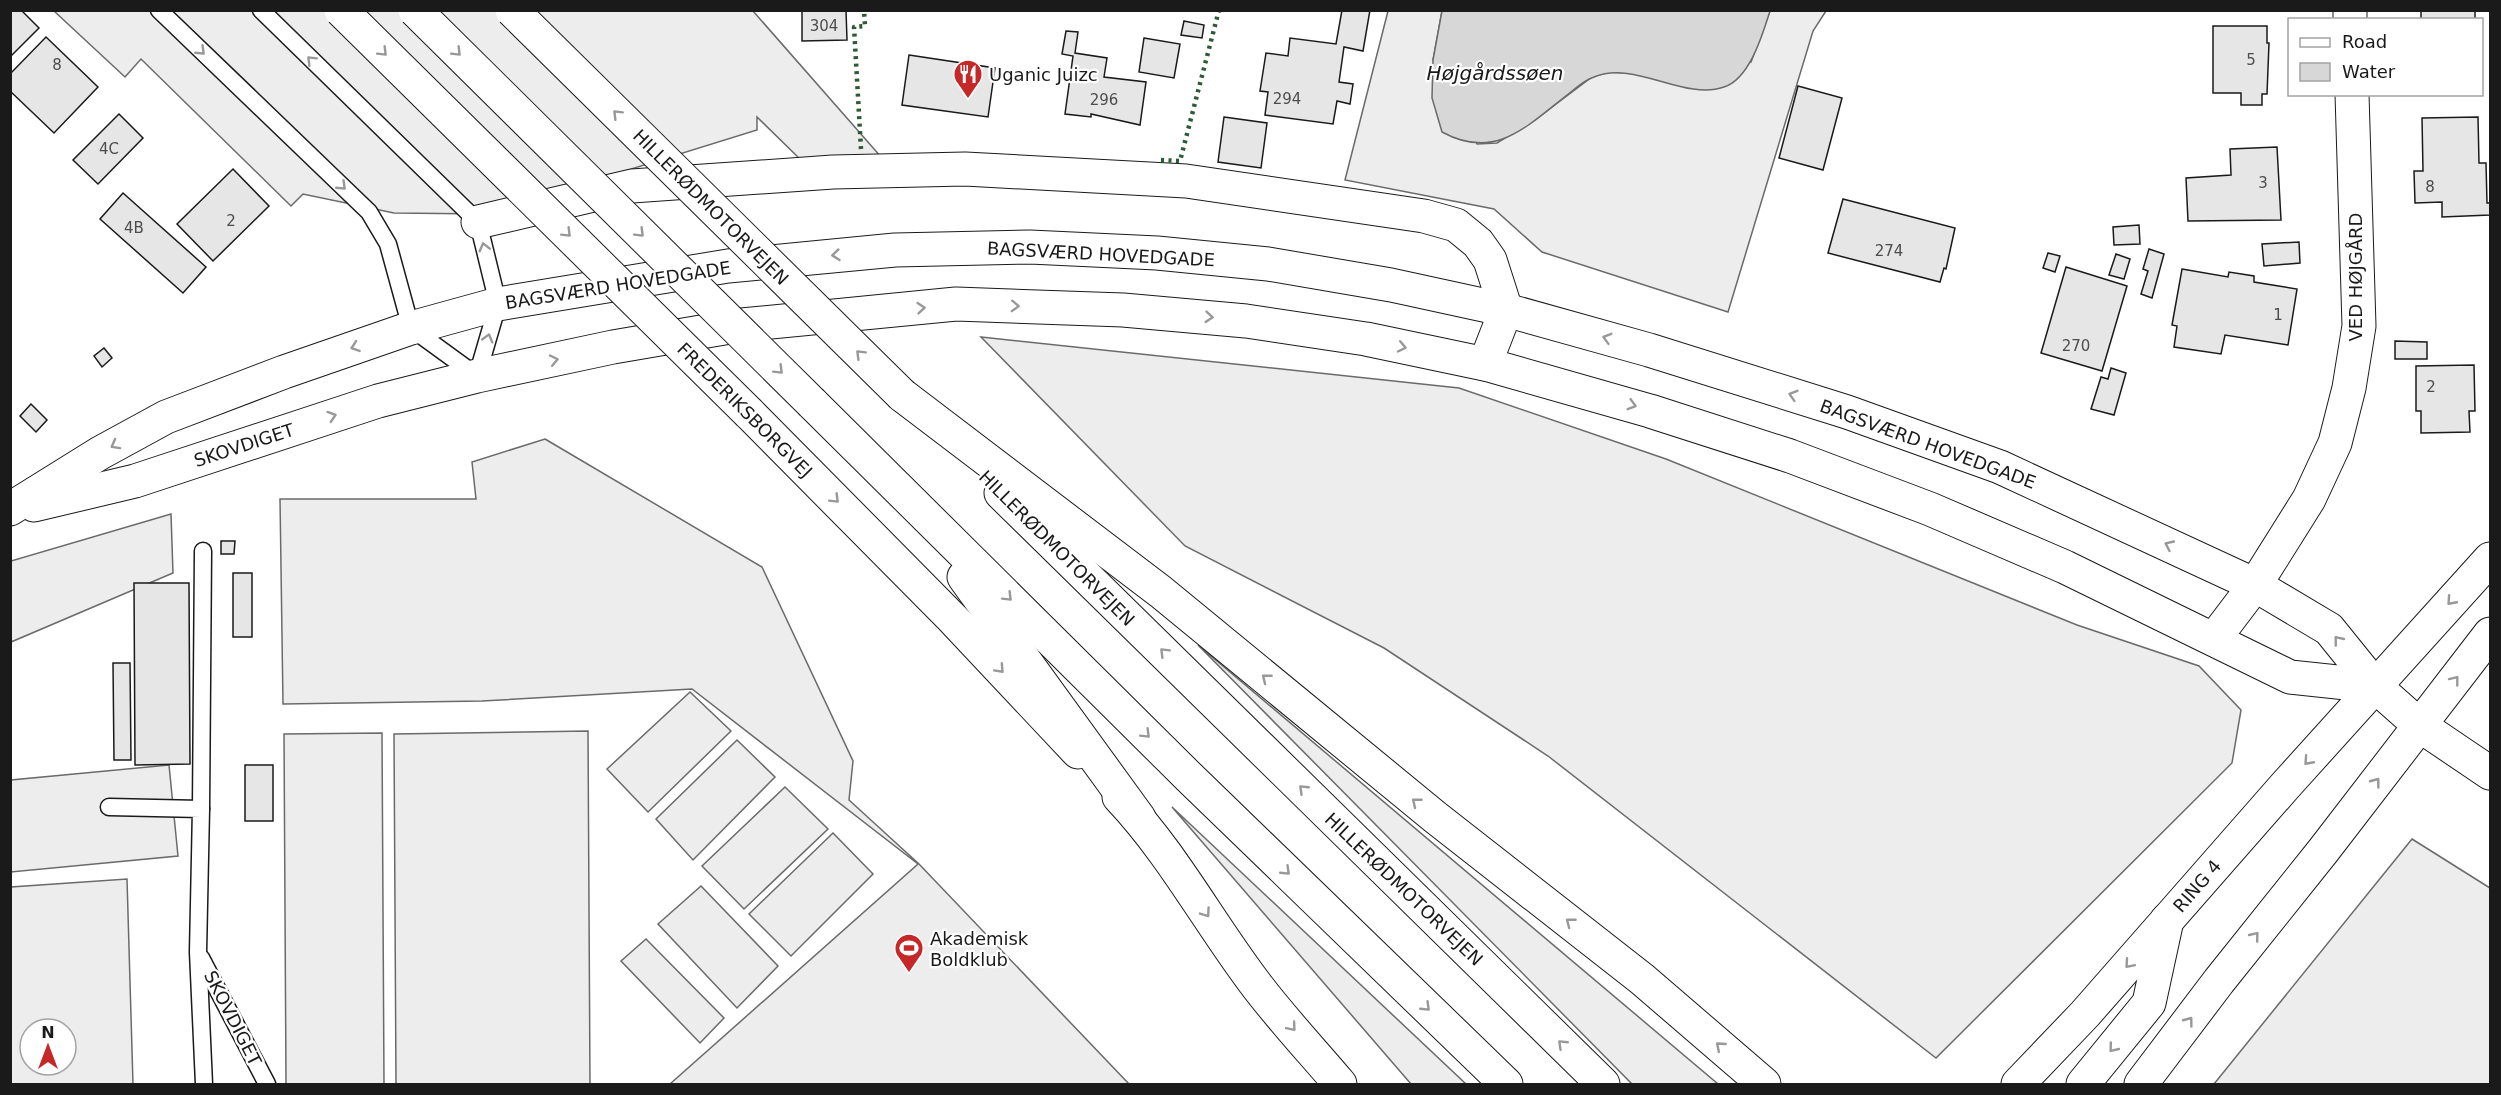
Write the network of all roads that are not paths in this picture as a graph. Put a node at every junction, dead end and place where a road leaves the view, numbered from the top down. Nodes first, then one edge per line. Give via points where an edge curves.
1 (159, 10) edge
2 (261, 10) edge
3 (342, 10) edge
4 (415, 10) edge
5 (512, 10) edge
6 (2352, 96) edge
7 (478, 222) junction
8 (498, 304) junction
9 (1506, 310) junction
10 (411, 328) junction
11 (1485, 364) junction
12 (477, 376) junction
13 (902, 395) junction
14 (906, 497) junction
15 (10, 510) edge
16 (203, 551) dead end
17 (2490, 559) edge
18 (2255, 585) junction
19 (2490, 634) edge
20 (2214, 639) junction
21 (2375, 686) junction
22 (2419, 725) junction
23 (2490, 773) edge
24 (109, 807) dead end
25 (201, 809) junction
26 (1139, 818) junction
27 (2167, 920) junction
28 (198, 952) junction
29 (204, 1084) edge
30 (267, 1084) edge
31 (1340, 1084) edge
32 (1506, 1084) edge
33 (1604, 1084) edge
34 (1764, 1084) edge
35 (2018, 1084) edge
36 (2084, 1084) edge
37 (2141, 1084) edge

1 -> 10 lane via 369,212 388,244
7 -> 2 lane
3 -> 26 main road, FREDERIKSBORGVEJ, bridge via 952,618
4 -> 14 main road, bridge
13 -> 5 main road, HILLERØDMOTORVEJEN, bridge
6 - 18 main road, VED HØJGÅRD via 2359,326 2349,388 2335,443 2309,499
8 -> 7 lane
7 - 9 main road via 632,186 833,172 964,169 1186,181 1424,216 1456,225 1478,243 1490,260
9 -> 8 main road, BAGSVÆRD HOVEDGADE via 1268,264 1157,253 1030,247 894,250 728,266
8 - 10 main road, BAGSVÆRD HOVEDGADE
12 -> 8 lane
9 - 11 main road
18 -> 9 main road, BAGSVÆRD HOVEDGADE via 2000,467 1847,412
10 - 12 lane
10 -> 15 main road, SKOVDIGET via 166,417
12 -> 11 main road via 742,325 956,304 1123,310 1246,321 1366,339
11 -> 20 main road via 1791,456 1930,509 2065,567
15 -> 12 main road, SKOVDIGET via 135,481 378,401
33 -> 13 main road, HILLERØDMOTORVEJEN
34 -> 13 main road via 1642,979 1435,817 1161,592
14 - 26 main road
14 -> 32 main road
16 - 25 lane, SKOVDIGET
17 -> 21 main road, RING 4
18 - 20 main road, VED HØJGÅRD
21 -> 18 main road, BAGSVÆRD HOVEDGADE via 2329,629
22 -> 19 main road
20 - 21 main road via 2290,676
21 - 22 main road, BAGSVÆRD HOVEDGADE
21 -> 27 main road, RING 4
22 - 23 main road, BAGSVÆRD HOVEDGADE
37 -> 22 main road
24 - 25 lane
25 - 28 lane, SKOVDIGET
26 -> 31 main road via 1254,982
27 -> 35 main road, RING 4
27 -> 36 main road via 2149,1003
28 - 29 lane, SKOVDIGET
28 - 30 lane, SKOVDIGET

